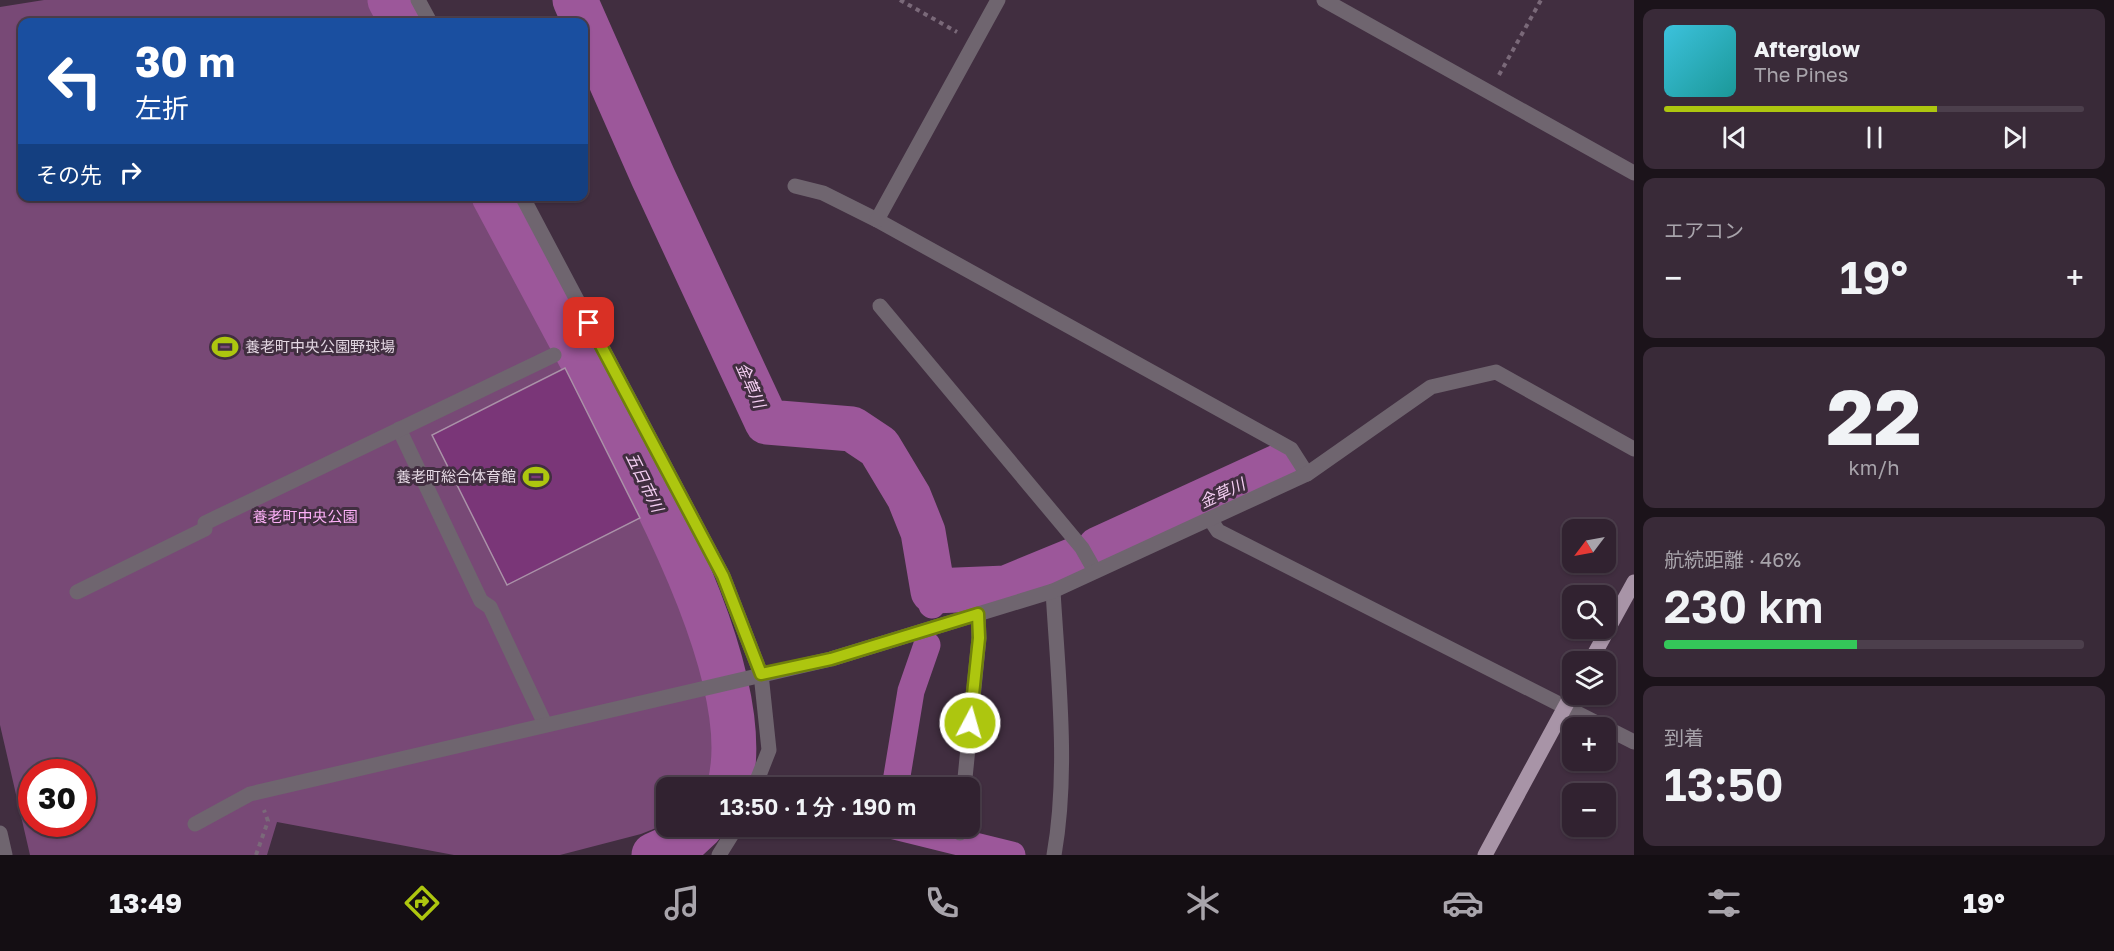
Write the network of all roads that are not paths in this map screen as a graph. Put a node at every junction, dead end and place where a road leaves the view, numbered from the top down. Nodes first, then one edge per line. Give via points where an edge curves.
1 (418, 0) edge
2 (998, 0) edge
3 (1324, 0) edge
4 (428, 18) edge
5 (1634, 172) edge
6 (795, 186) dead end
7 (525, 201) edge
8 (877, 220) junction
9 (880, 306) dead end
10 (554, 355) dead end
11 (399, 429) junction
12 (1634, 449) edge
13 (1307, 474) junction
14 (1210, 519) junction
15 (1095, 571) junction
16 (1634, 582) edge
17 (1053, 591) junction
18 (77, 592) dead end
19 (978, 614) junction
20 (1596, 651) edge
21 (761, 674) junction
22 (1562, 698) edge
23 (1567, 705) edge
24 (1575, 705) edge
25 (545, 724) junction
26 (1634, 742) edge
27 (758, 777) edge
28 (965, 777) edge
29 (195, 824) dead end
30 (0, 833) edge
31 (730, 837) edge
32 (5, 855) edge
33 (719, 855) edge
34 (1053, 855) edge
35 (1485, 855) edge

1 - 4 street
2 - 8 street
3 - 5 street
6 - 8 street via 823,193
7 - 21 street via 723,576
8 - 13 street via 1290,449
9 - 15 street via 1082,548
10 - 11 street
11 - 18 street via 205,523 205,529
11 - 25 street
12 - 13 street via 1496,372 1431,387
13 - 14 street
14 - 15 street
14 - 22 street via 1218,531
15 - 17 street
16 - 20 main road
17 - 19 street
17 - 34 street via 1059,685 1060,818
19 - 21 street via 831,659
19 - 28 street
21 - 25 street
21 - 27 street via 769,750
23 - 35 main road
24 - 26 street
25 - 29 street via 257,792
30 - 32 street
31 - 33 street

